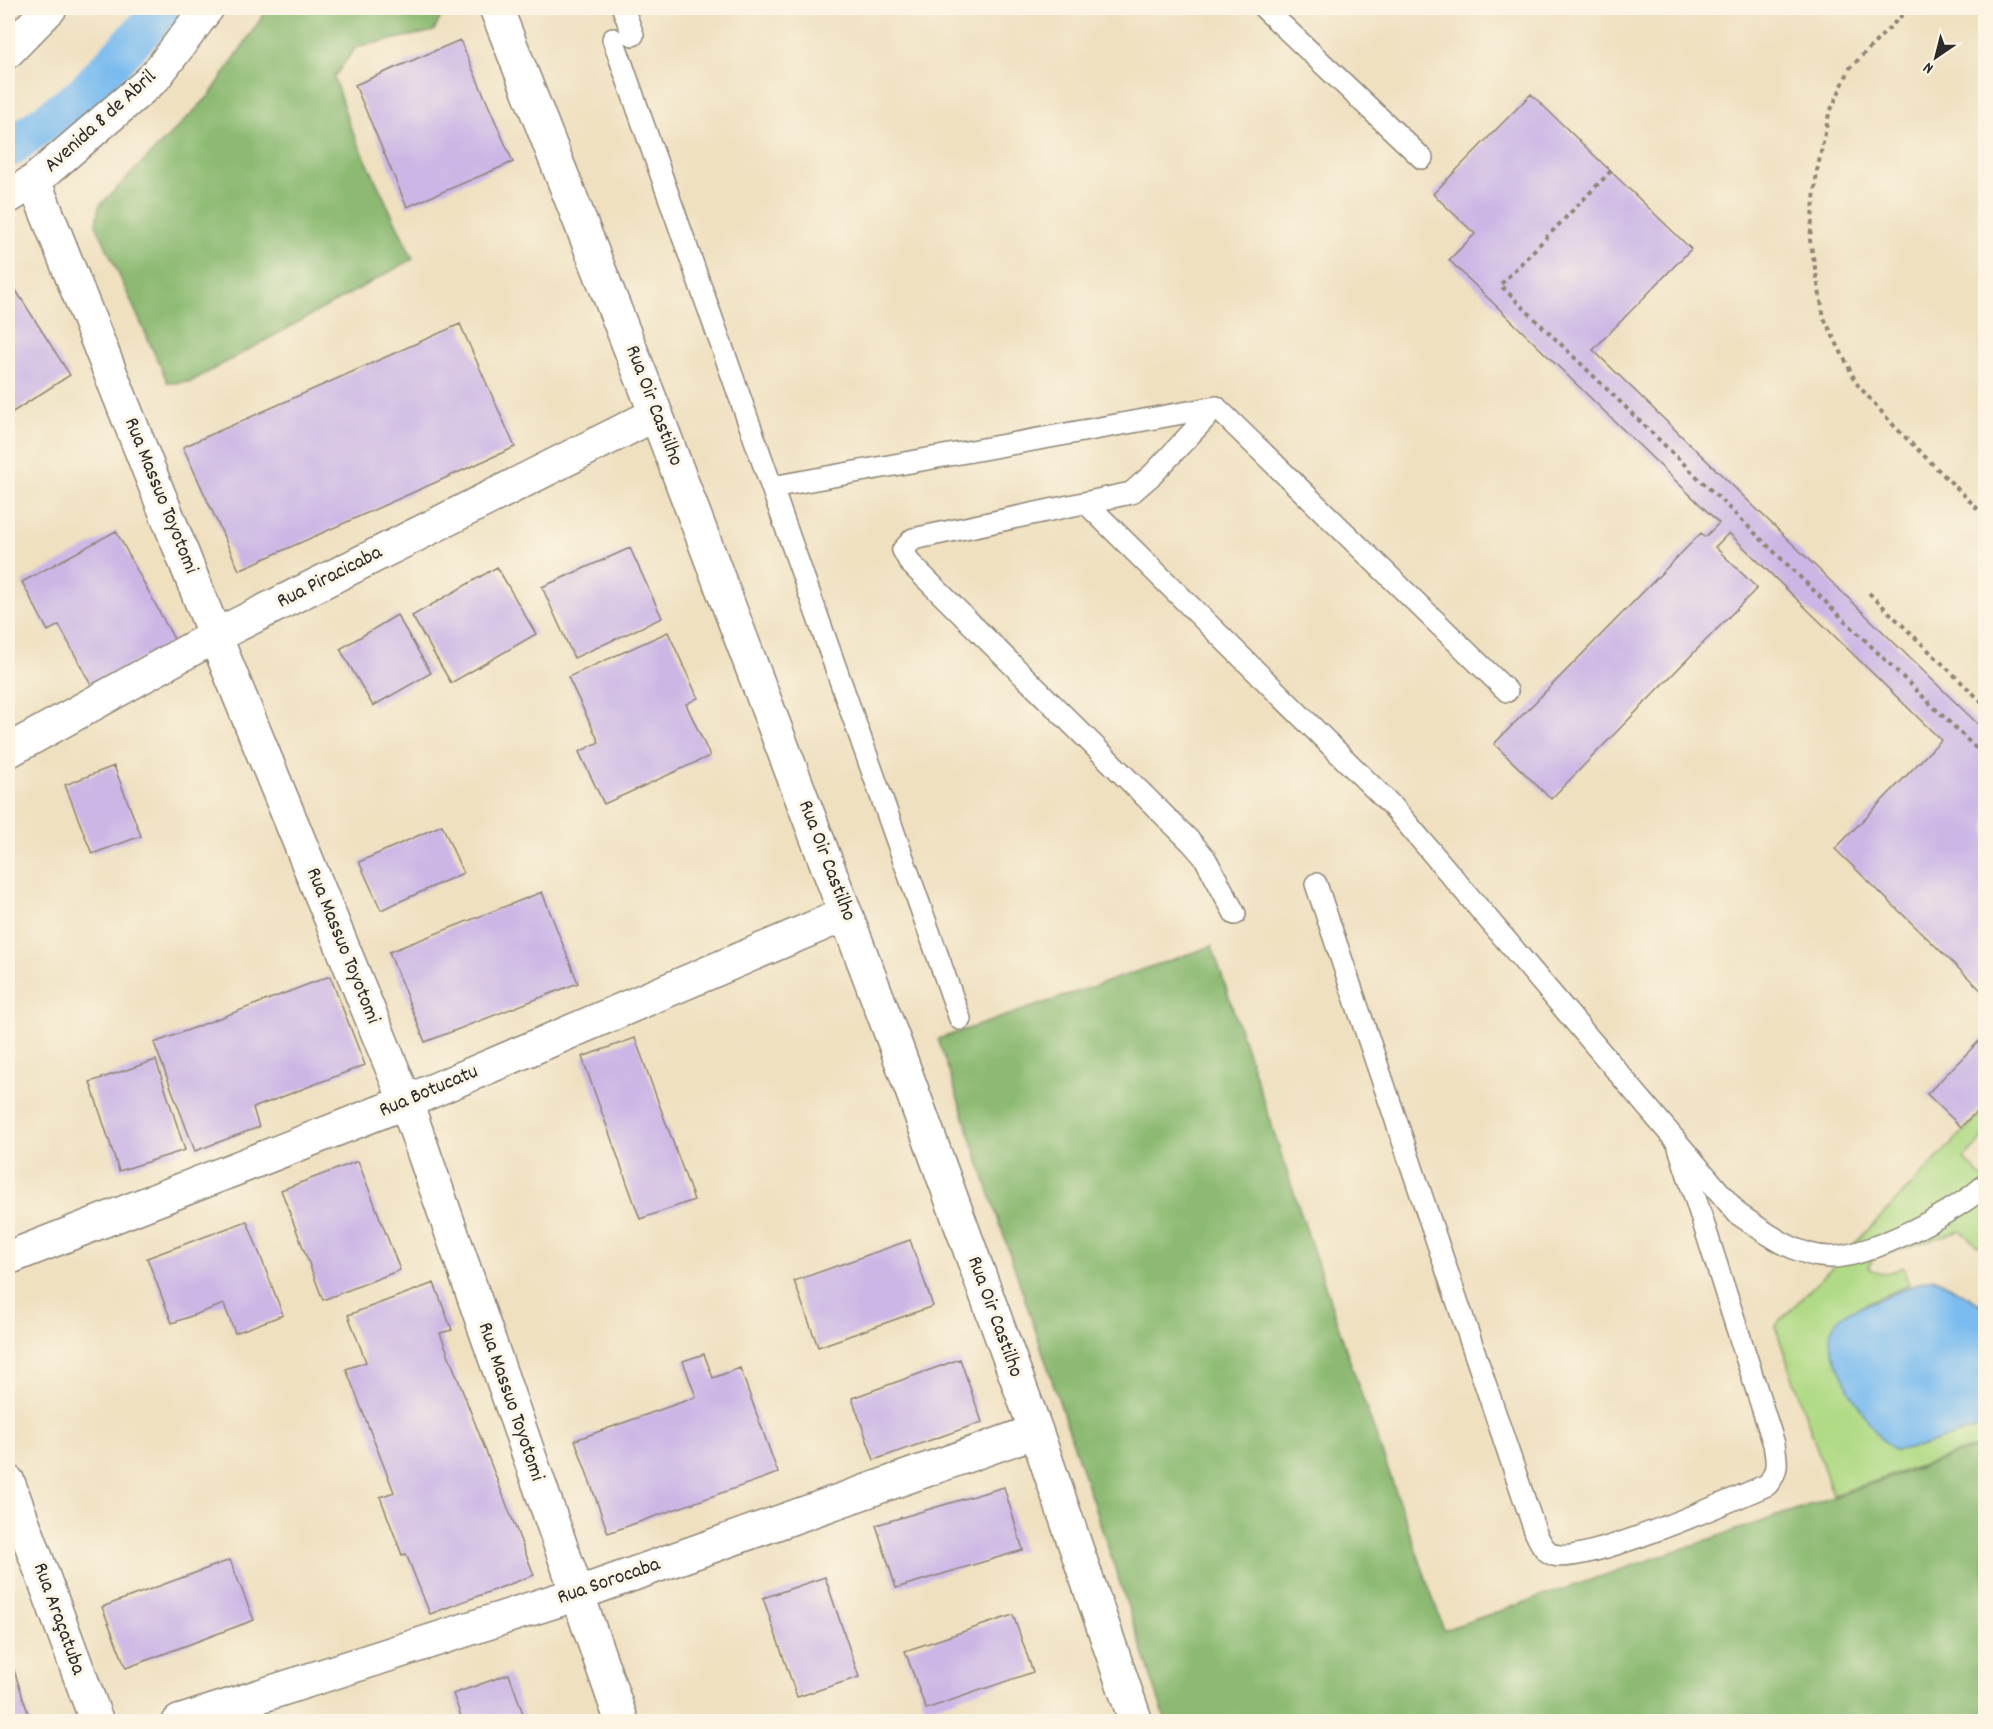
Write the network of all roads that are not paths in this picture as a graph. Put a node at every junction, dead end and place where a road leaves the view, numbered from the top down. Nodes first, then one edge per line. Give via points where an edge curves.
1 (50, 8) edge
2 (207, 8) edge
3 (496, 8) edge
4 (623, 8) edge
5 (1264, 8) edge
6 (9, 45) edge
7 (1422, 158) dead end
8 (21, 189) edge
9 (1216, 407) junction
10 (656, 414) junction
11 (772, 487) junction
12 (1086, 503) junction
13 (215, 636) junction
14 (1508, 691) dead end
15 (8, 751) edge
16 (1316, 884) dead end
17 (846, 914) junction
18 (1235, 914) dead end
19 (960, 1019) dead end
20 (406, 1102) junction
21 (1678, 1144) junction
22 (1986, 1184) edge
23 (8, 1258) edge
24 (1036, 1431) junction
25 (8, 1482) edge
26 (578, 1594) junction
27 (97, 1722) edge
28 (178, 1722) edge
29 (622, 1722) edge
30 (1136, 1722) edge

1 - 6 street
2 - 8 street, Avenida 8 de Abril via 154,78
3 - 10 street, Rua Oir Castilho
4 - 11 lane via 623,37
5 - 7 lane
8 - 13 street, Rua Massuo Toyotomi
9 - 11 lane
9 - 12 lane via 1131,493
9 - 14 lane
10 - 13 street, Rua Piracicaba
10 - 17 street, Rua Oir Castilho
11 - 19 lane
12 - 18 lane via 913,539 903,550 910,563 1192,843 1205,858
12 - 21 lane via 1394,808
13 - 15 street, Rua Piracicaba
13 - 20 street, Rua Massuo Toyotomi
16 - 21 lane via 1534,1531 1552,1555 1569,1558 1638,1536 1767,1485 1776,1474 1774,1444
17 - 20 street, Rua Botucatu
17 - 24 street, Rua Oir Castilho
20 - 23 street, Rua Botucatu
20 - 26 street, Rua Massuo Toyotomi
21 - 22 lane via 1738,1214 1785,1245 1829,1257 1879,1246 1971,1198
24 - 26 street, Rua Sorocaba
24 - 30 street, Rua Oir Castilho
25 - 27 street, Rua Araçatuba
26 - 28 street, Rua Sorocaba
26 - 29 street, Rua Massuo Toyotomi

